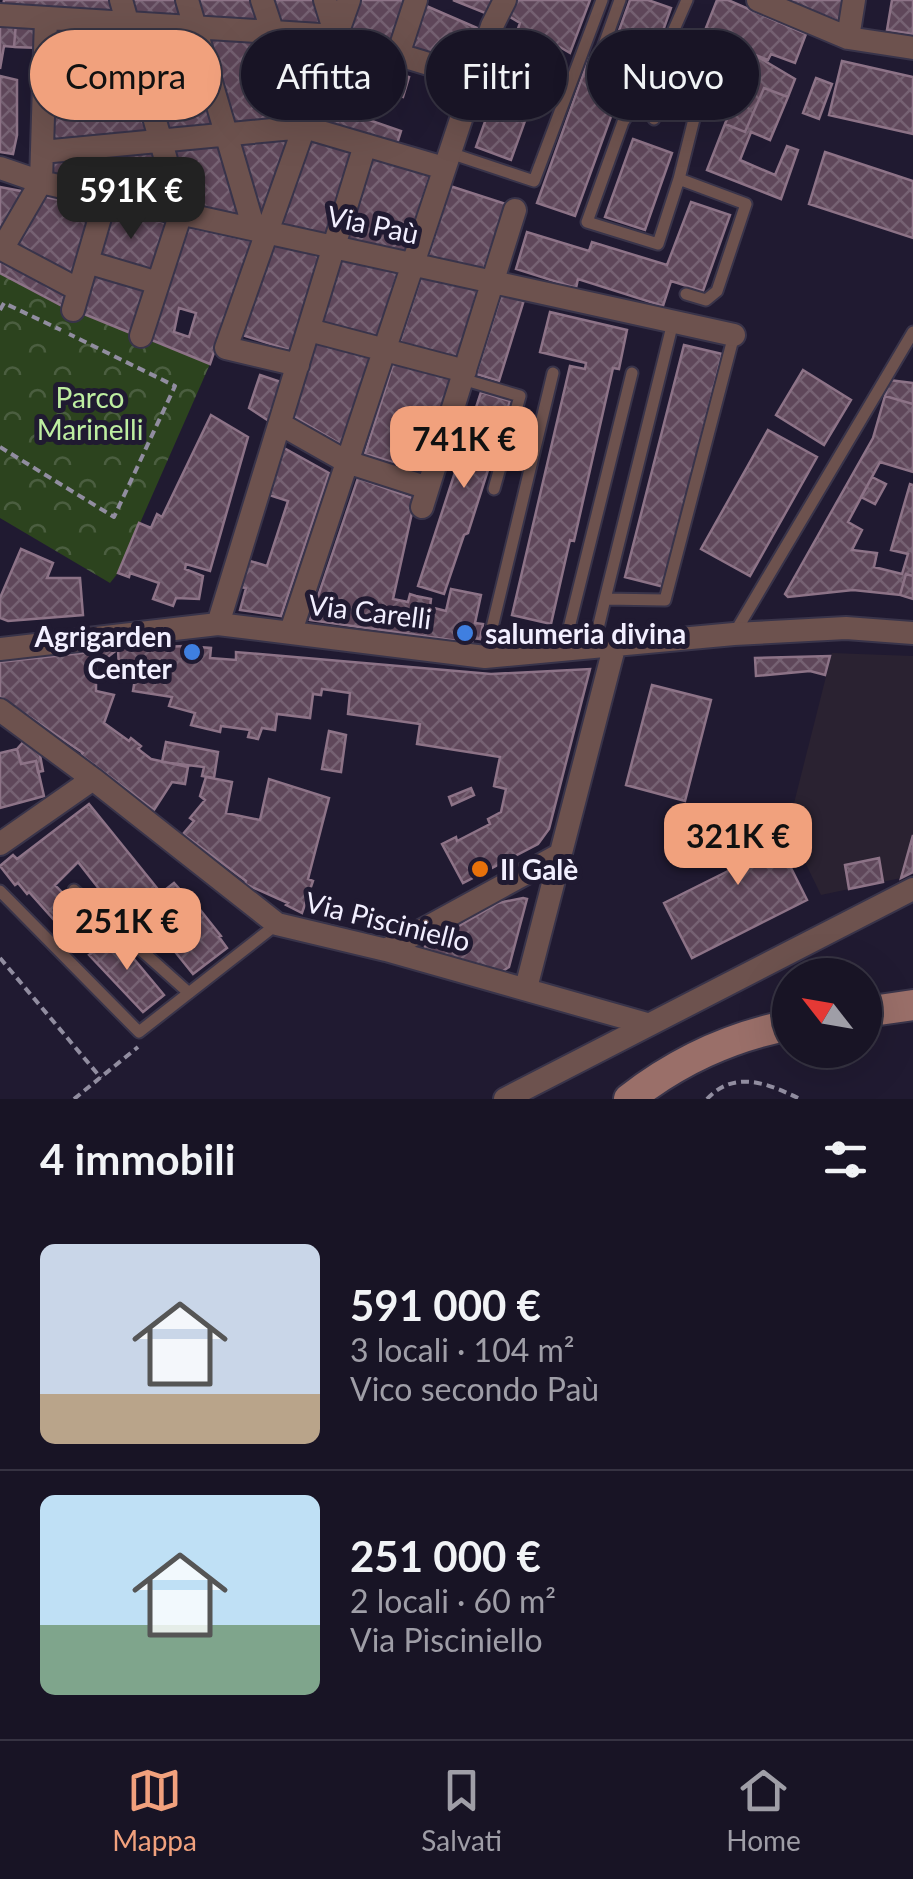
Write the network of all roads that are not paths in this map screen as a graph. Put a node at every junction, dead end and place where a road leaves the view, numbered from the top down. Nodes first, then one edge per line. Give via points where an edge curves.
1 (187, 0) edge
2 (262, 0) edge
3 (325, 0) edge
4 (348, 0) edge
5 (416, 0) edge
6 (505, 0) edge
7 (602, 0) edge
8 (620, 0) edge
9 (687, 0) edge
10 (854, 0) edge
11 (761, 1) edge
12 (125, 12) edge
13 (0, 15) edge
14 (46, 18) junction
15 (195, 27) junction
16 (241, 30) edge
17 (271, 30) edge
18 (334, 30) edge
19 (338, 30) edge
20 (491, 30) edge
21 (609, 30) edge
22 (674, 30) edge
23 (406, 31) edge
24 (848, 38) junction
25 (913, 48) edge
26 (302, 120) edge
27 (306, 120) edge
28 (461, 120) edge
29 (624, 120) edge
30 (694, 120) edge
31 (304, 127) junction
32 (227, 136) junction
33 (162, 141) junction
34 (365, 145) junction
35 (42, 152) junction
36 (447, 161) junction
37 (0, 168) edge
38 (679, 180) junction
39 (40, 182) junction
40 (106, 197) junction
41 (514, 210) dead end
42 (180, 213) junction
43 (259, 230) junction
44 (334, 246) junction
45 (2, 249) edge
46 (87, 262) junction
47 (414, 264) junction
48 (492, 282) junction
49 (158, 283) junction
50 (686, 294) dead end
51 (673, 322) junction
52 (309, 330) junction
53 (913, 332) edge
54 (140, 336) dead end
55 (734, 336) joint
56 (386, 350) junction
57 (298, 365) junction
58 (553, 373) dead end
59 (632, 373) dead end
60 (463, 375) junction
61 (280, 424) junction
62 (347, 462) junction
63 (494, 489) dead end
64 (605, 599) junction
65 (218, 624) junction
66 (291, 631) junction
67 (913, 633) edge
68 (734, 634) junction
69 (605, 645) junction
70 (0, 648) edge
71 (564, 648) junction
72 (485, 657) junction
73 (0, 710) edge
74 (94, 779) junction
75 (0, 844) edge
76 (562, 854) junction
77 (913, 889) edge
78 (74, 890) dead end
79 (0, 891) edge
80 (278, 924) junction
81 (386, 950) junction
82 (526, 988) junction
83 (189, 993) junction
84 (647, 1024) junction
85 (772, 1028) edge
86 (505, 1099) edge
87 (628, 1099) edge

1 - 15 street
2 - 17 street
3 - 18 street
4 - 19 street
5 - 23 street
6 - 20 street
7 - 36 lane via 534,181
8 - 21 lane
9 - 22 lane
10 - 24 street
11 - 24 street
12 - 14 street
12 - 15 street
12 - 33 street
13 - 14 street
14 - 35 street
15 - 16 street
15 - 32 street
24 - 25 street
26 - 31 street
27 - 31 street
28 - 36 street
29 - 38 lane via 587,222 658,244
30 - 38 lane
31 - 32 street
31 - 34 street
31 - 43 street
32 - 33 street
32 - 43 street
33 - 35 street
33 - 42 street
34 - 36 street
34 - 44 street
35 - 39 street
36 - 47 street
37 - 39 street, Via Paù
38 - 50 lane via 746,204 717,290 706,300
39 - 40 street, Via Paù
39 - 45 street
40 - 42 street, Via Paù
40 - 46 street
41 - 48 street
42 - 43 street, Via Paù
42 - 49 street
43 - 44 street, Via Paù
43 - 57 street via 226,348
44 - 47 street, Via Paù
44 - 52 street
45 - 46 street via 76,300
46 - 49 street
47 - 48 street, Via Paù
47 - 56 street
48 - 51 street, Via Paù
48 - 60 street
49 - 54 street
51 - 55 street, Via Paù
51 - 64 lane
52 - 56 street
52 - 57 street
53 - 68 lane
55 - 64 lane via 665,600
56 - 60 street
56 - 62 street
57 - 61 street
58 - 72 lane
59 - 71 lane
60 - 62 street via 425,498
60 - 63 lane via 520,396
61 - 62 street
61 - 65 street
62 - 66 street
64 - 69 lane
65 - 66 street, Via Carelli
65 - 70 street, Via Carelli
66 - 72 street, Via Carelli
67 - 68 street, Via Carelli via 846,628
68 - 69 street, Via Carelli
69 - 71 street, Via Carelli
69 - 76 street
71 - 72 street, Via Carelli
73 - 74 street, Via Pisciniello
74 - 75 street
74 - 80 street, Via Pisciniello
76 - 81 street
76 - 82 street
77 - 84 street
78 - 83 lane
79 - 83 lane via 139,1032
80 - 81 street, Via Pisciniello
80 - 83 lane
81 - 82 street, Via Pisciniello
82 - 84 street, Via Pisciniello
84 - 86 street
85 - 87 main road via 712,1048

